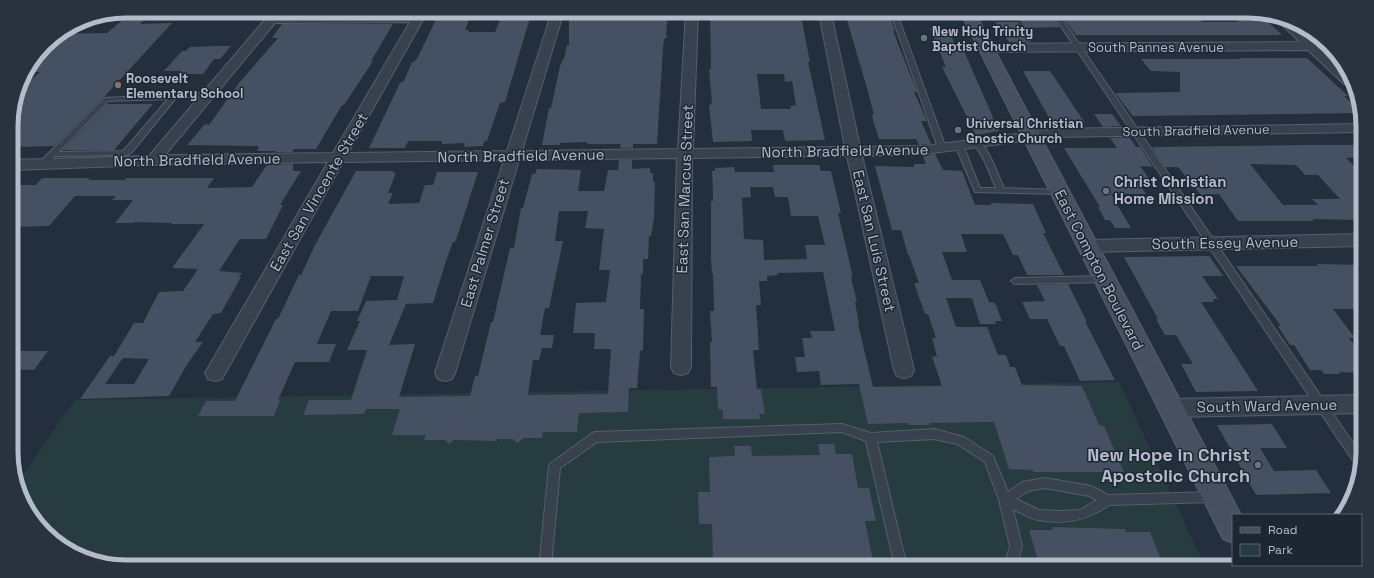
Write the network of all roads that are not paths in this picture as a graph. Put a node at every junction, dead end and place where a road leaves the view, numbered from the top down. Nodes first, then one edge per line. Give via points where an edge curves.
1 (309, 18) edge
2 (418, 18) edge
3 (692, 18) edge
4 (826, 18) dead end
5 (971, 18) edge
6 (1058, 18) edge
7 (896, 19) dead end
8 (555, 22) dead end
9 (1291, 27) edge
10 (1312, 46) junction
11 (1320, 46) edge
12 (1077, 47) junction
13 (986, 48) junction
14 (1343, 75) edge
15 (174, 96) junction
16 (208, 96) junction
17 (1356, 128) edge
18 (1134, 131) junction
19 (1029, 135) junction
20 (978, 143) junction
21 (959, 145) junction
22 (942, 148) junction
23 (853, 151) junction
24 (685, 154) junction
25 (513, 156) junction
26 (48, 159) junction
27 (338, 159) junction
28 (153, 160) junction
29 (18, 164) edge
30 (1001, 191) junction
31 (1059, 192) junction
32 (1356, 240) edge
33 (1212, 243) junction
34 (1088, 246) junction
35 (1105, 279) junction
36 (1015, 281) dead end
37 (681, 367) dead end
38 (904, 370) dead end
39 (215, 373) dead end
40 (445, 373) dead end
41 (1356, 404) edge
42 (1322, 405) junction
43 (1170, 408) junction
44 (871, 438) junction
45 (1356, 456) edge
46 (1217, 497) junction
47 (1006, 500) junction
48 (1107, 500) junction
49 (1232, 527) edge
50 (546, 560) edge
51 (899, 560) edge
52 (1012, 560) edge

1 - 16 street via 272,19
2 - 27 street, East San Vincente Street
3 - 24 street, East San Marcus Street
4 - 23 street, East San Luis Street
5 - 13 main road, East Compton Boulevard
6 - 12 lane
7 - 22 lane
8 - 25 street, East Palmer Street
9 - 10 street
10 - 11 street, South Pannes Avenue
10 - 12 street, South Pannes Avenue
10 - 14 street
12 - 13 street, South Pannes Avenue
12 - 18 lane
13 - 19 main road, East Compton Boulevard
15 - 16 lane
15 - 26 lane via 106,99
15 - 26 lane via 124,153
16 - 28 street
17 - 18 street, South Bradfield Avenue
18 - 19 street, South Bradfield Avenue
18 - 33 lane
19 - 20 street, North Bradfield Avenue
19 - 31 main road, East Compton Boulevard
20 - 21 street, North Bradfield Avenue
20 - 30 lane
21 - 22 street, North Bradfield Avenue
21 - 30 lane via 976,187 982,190
22 - 23 street, North Bradfield Avenue
23 - 24 street, North Bradfield Avenue
23 - 38 street, East San Luis Street
24 - 25 street, North Bradfield Avenue
24 - 37 street, East San Marcus Street
25 - 27 street, North Bradfield Avenue
25 - 40 street, East Palmer Street
26 - 28 street, North Bradfield Avenue
26 - 29 street, North Bradfield Avenue
27 - 28 street, North Bradfield Avenue
27 - 39 street, East San Vincente Street
30 - 31 lane
31 - 34 main road, East Compton Boulevard
32 - 33 street, South Essey Avenue
33 - 34 street, South Essey Avenue
33 - 42 lane
34 - 35 main road, East Compton Boulevard
35 - 36 lane
35 - 43 main road, East Compton Boulevard
41 - 42 street, South Ward Avenue
42 - 43 street, South Ward Avenue
42 - 45 lane
43 - 46 main road, East Compton Boulevard
44 - 47 lane via 934,434 960,440 988,459
44 - 50 lane via 842,428 595,437 555,466
44 - 51 lane
46 - 48 lane
46 - 49 main road, East Compton Boulevard
47 - 48 lane via 1038,515 1060,516 1080,514 1094,509
47 - 48 lane via 1026,486 1045,483 1091,491
47 - 52 lane via 1016,546

